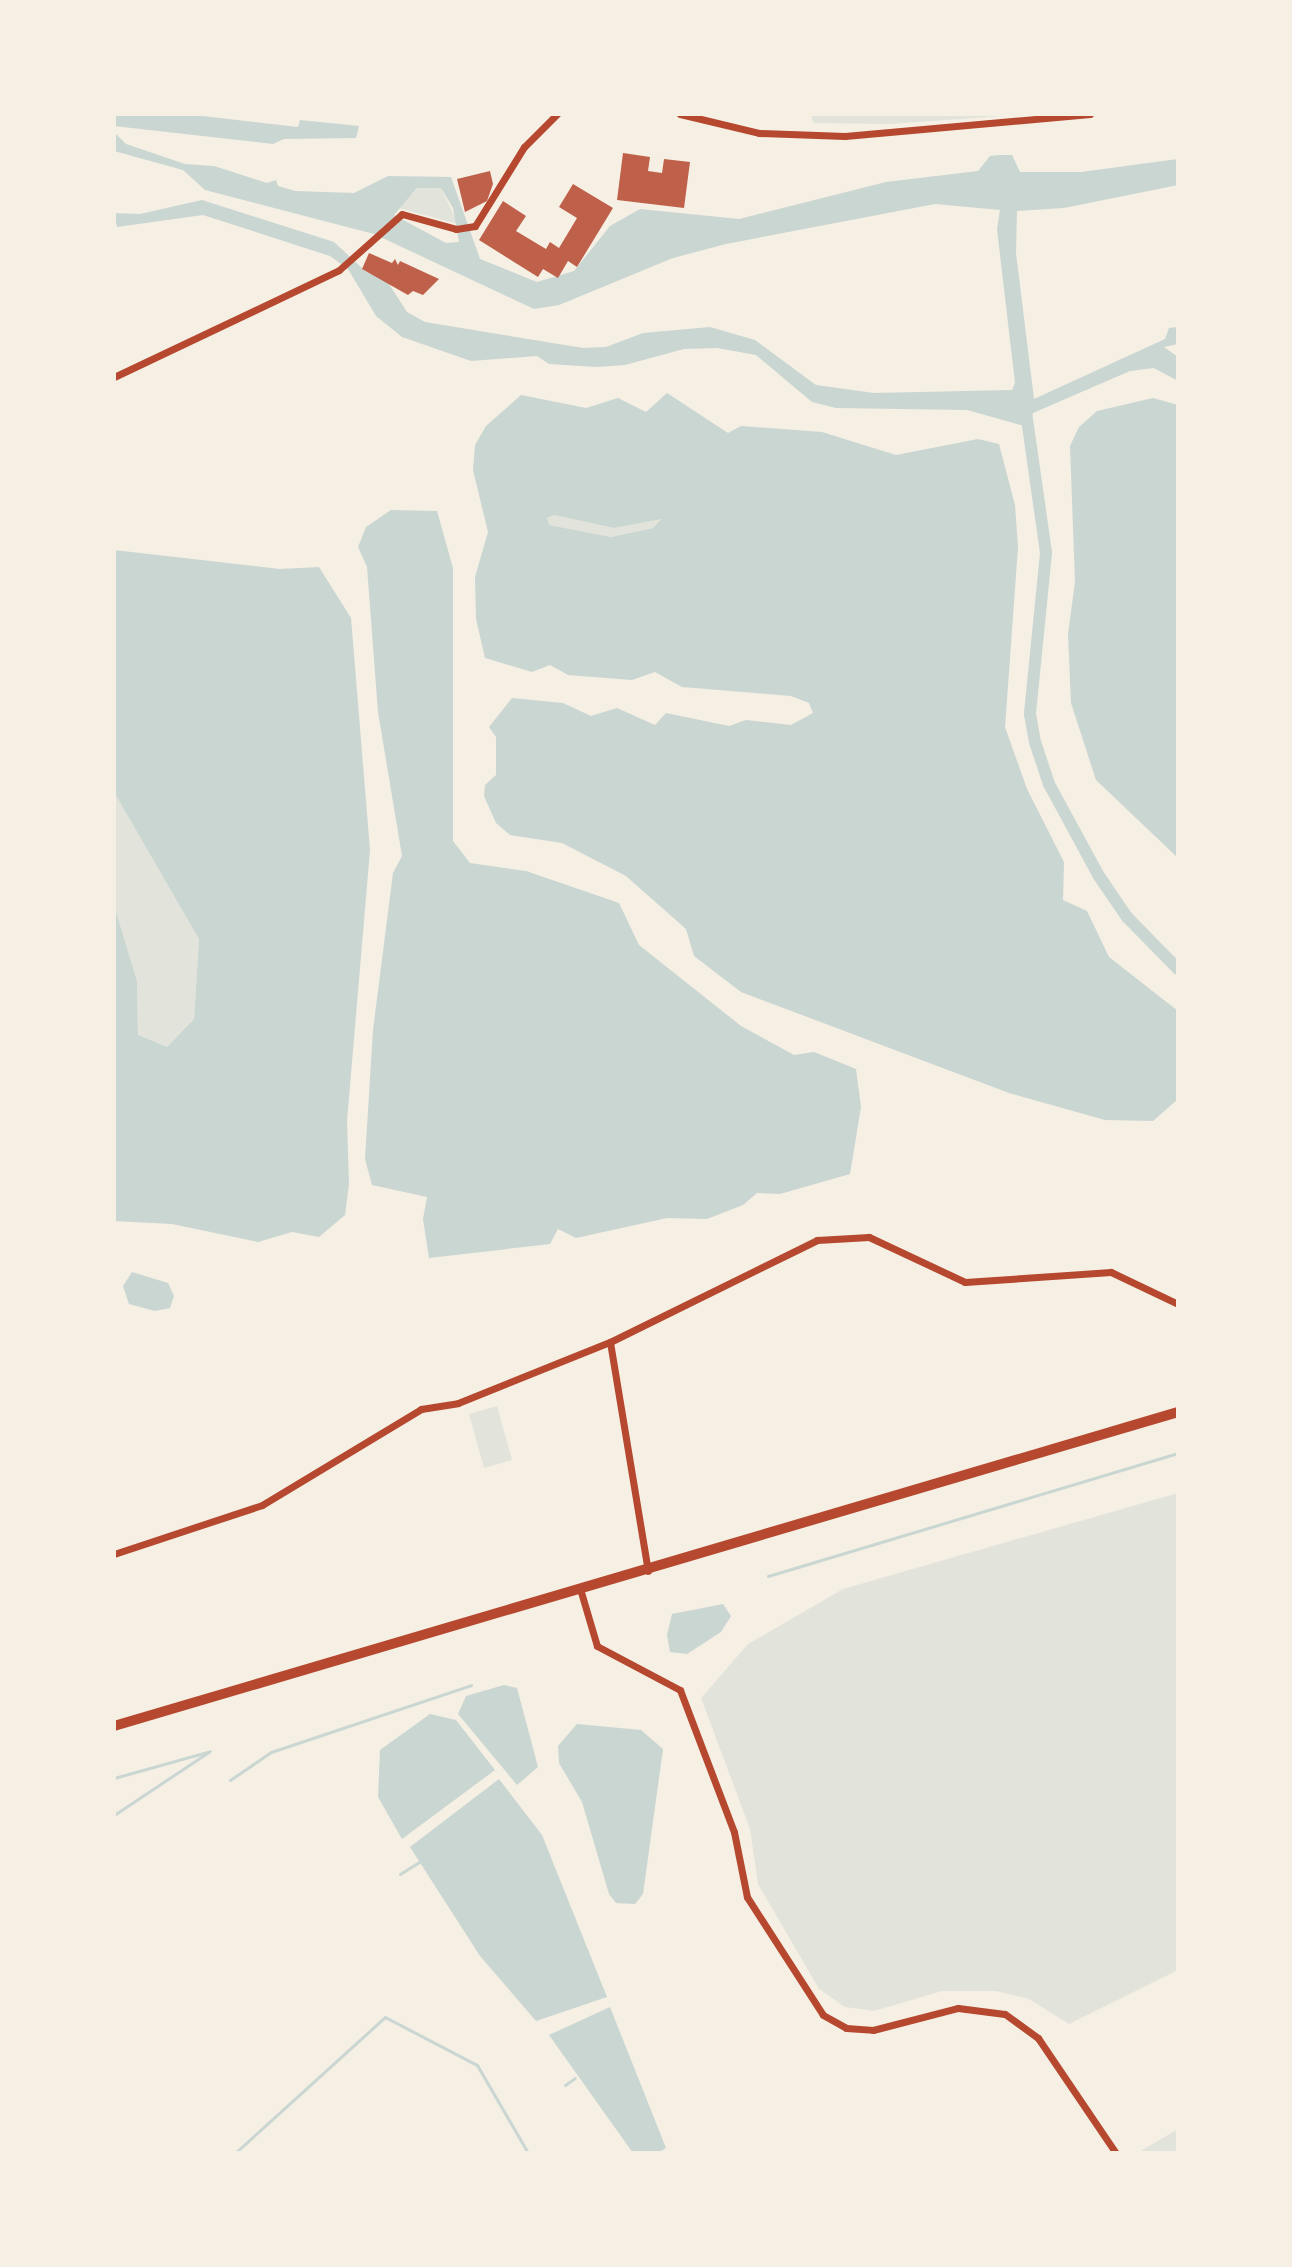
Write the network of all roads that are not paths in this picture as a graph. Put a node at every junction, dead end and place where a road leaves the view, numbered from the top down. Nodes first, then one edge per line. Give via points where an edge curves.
1 (557, 114) edge
2 (680, 114) edge
3 (1090, 114) edge
4 (114, 377) edge
5 (1178, 1304) edge
6 (610, 1342) junction
7 (1178, 1412) edge
8 (114, 1554) edge
9 (648, 1571) junction
10 (581, 1592) junction
11 (114, 1726) edge
12 (1116, 2153) edge

1 - 4 street via 524,147 487,211 470,228 402,214 342,268
2 - 3 street via 759,133 845,136
5 - 6 street via 1111,1272 965,1282 869,1237 817,1240
6 - 8 street via 458,1403 421,1409 262,1505
6 - 9 street
7 - 9 main road
9 - 10 main road
10 - 11 main road
10 - 12 street via 597,1646 674,1683 684,1697 734,1832 747,1897 823,2015 846,2028 873,2030 958,2008 1016,2019 1053,2058

